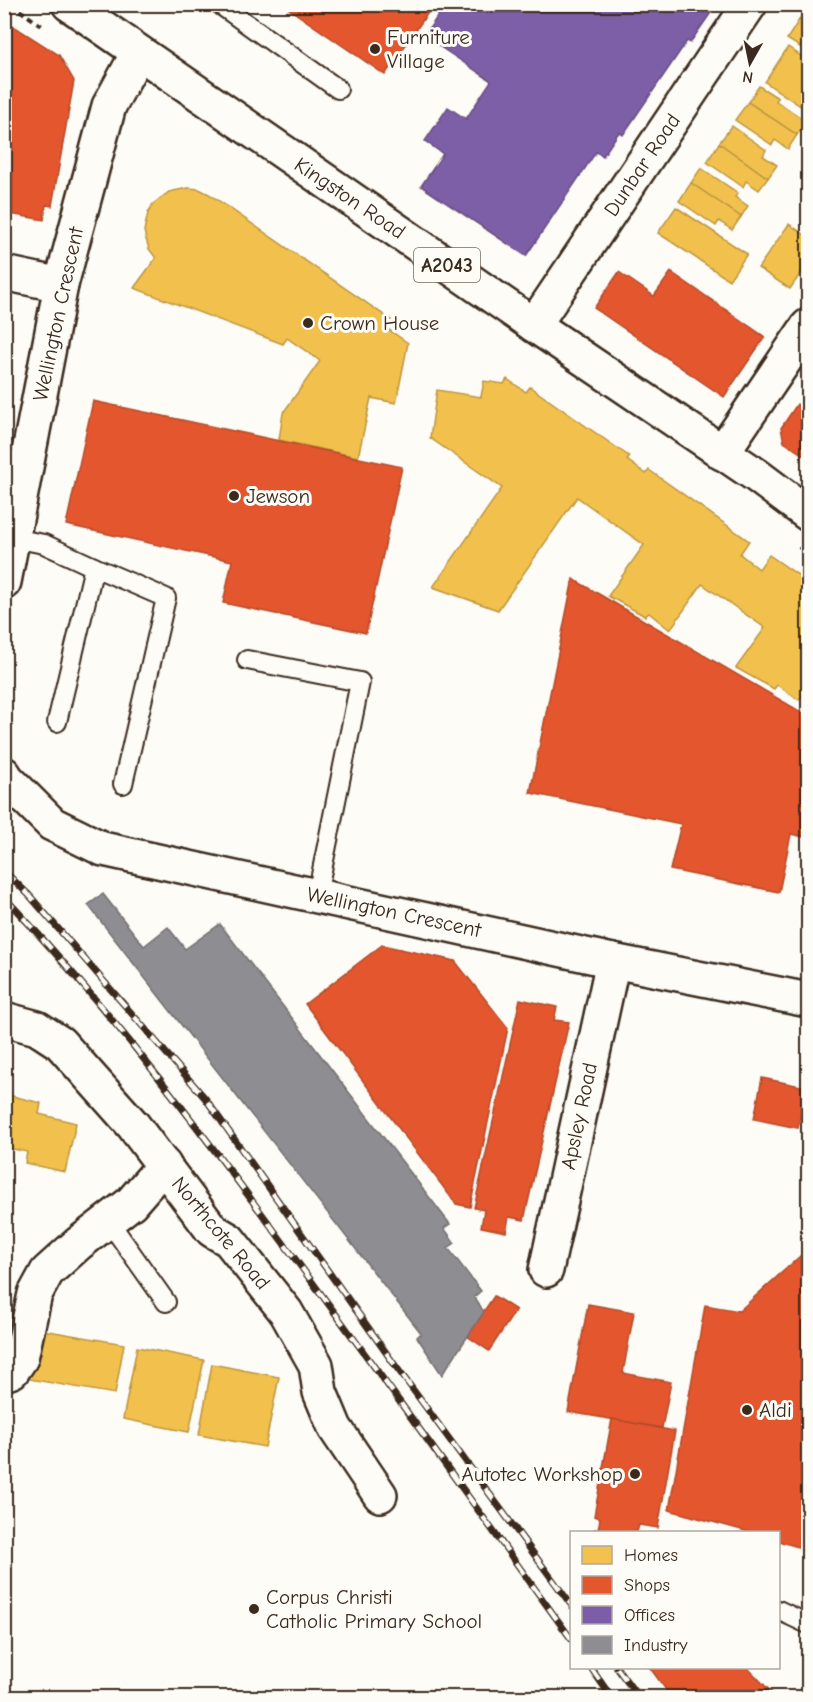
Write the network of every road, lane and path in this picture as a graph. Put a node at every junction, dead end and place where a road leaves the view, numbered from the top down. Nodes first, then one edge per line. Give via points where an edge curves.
1 (69, 4) edge
2 (219, 4) edge
3 (750, 4) edge
4 (138, 53) junction
5 (338, 89) dead end
6 (4, 273) edge
7 (61, 285) junction
8 (534, 325) junction
9 (808, 326) edge
10 (722, 453) junction
11 (808, 514) edge
12 (13, 538) junction
13 (94, 567) junction
14 (4, 582) edge
15 (247, 660) dead end
16 (57, 722) dead end
17 (4, 774) edge
18 (123, 784) dead end
19 (317, 895) junction
20 (613, 961) junction
21 (808, 1000) edge
22 (4, 1019) edge
23 (164, 1165) junction
24 (108, 1220) junction
25 (546, 1270) dead end
26 (166, 1302) dead end
27 (4, 1374) edge
28 (380, 1495) dead end
29 (780, 1611) edge
30 (808, 1624) edge

1 - 4 street, Kingston Road / A2043
2 - 5 lane
3 - 8 street, Dunbar Road
4 - 7 street, Wellington Crescent via 110,106
4 - 8 street, Kingston Road / A2043
6 - 7 street
7 - 12 street, Wellington Crescent
8 - 10 street, Kingston Road / A2043
9 - 10 street
10 - 11 street, Kingston Road / A2043
12 - 13 lane via 44,544
12 - 14 street, Wellington Crescent
13 - 16 lane
13 - 18 lane via 166,598
15 - 19 lane via 360,682
17 - 19 street, Wellington Crescent via 52,824 103,849
19 - 20 street, Wellington Crescent
20 - 21 street, Wellington Crescent
20 - 25 street, Apsley Road
22 - 23 street, Northcote Road via 37,1028 60,1042
23 - 24 street via 131,1203
23 - 28 street, Northcote Road via 212,1230 229,1240 286,1312 316,1365 320,1392 335,1428
24 - 26 lane
24 - 27 street via 47,1272 35,1294 21,1358 12,1371
29 - 30 lane

